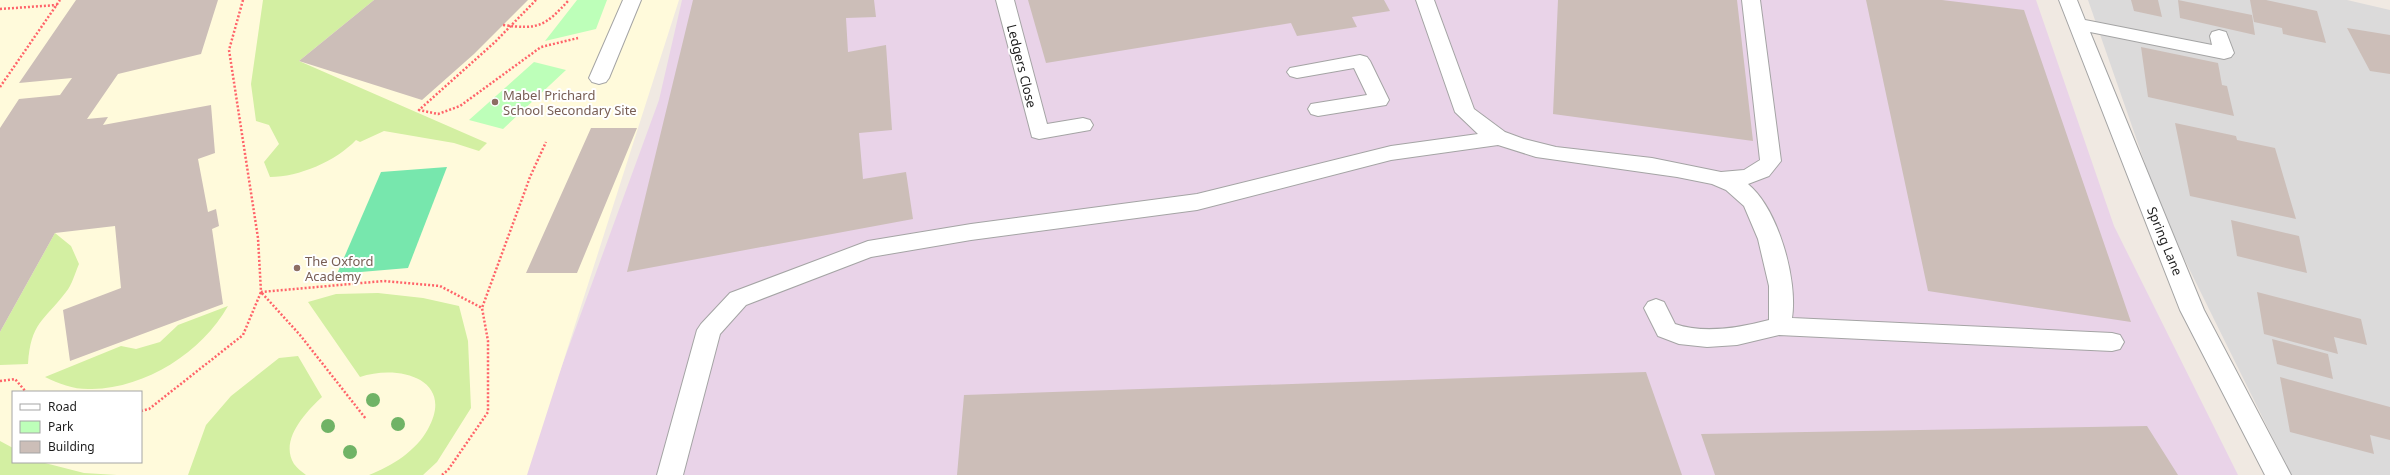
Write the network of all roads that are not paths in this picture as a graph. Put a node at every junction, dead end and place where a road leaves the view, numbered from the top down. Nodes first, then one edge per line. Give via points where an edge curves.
1 (632, 0) edge
2 (1005, 0) edge
3 (1425, 0) edge
4 (1751, 0) edge
5 (2068, 0) edge
6 (2078, 24) junction
7 (2220, 36) dead end
8 (1297, 72) dead end
9 (599, 78) dead end
10 (1318, 109) dead end
11 (1083, 125) dead end
12 (1497, 138) junction
13 (1722, 179) junction
14 (1656, 308) dead end
15 (1779, 326) junction
16 (2112, 342) dead end
17 (670, 475) edge
18 (2278, 475) edge

1 - 9 street
2 - 11 street, Ledgers Close via 1039,132
3 - 12 street via 1465,112 1477,125
4 - 13 street via 1771,161 1765,169 1741,180
5 - 6 street, Spring Lane
6 - 7 street via 2224,53
6 - 18 street, Spring Lane via 2192,310
8 - 10 street via 1360,61 1379,100
12 - 13 street via 1546,153 1662,167
12 - 17 street via 1390,153 1197,202 970,232 868,249 738,299 709,330
13 - 15 street via 1741,189 1765,226 1781,285 1783,310
14 - 15 street via 1666,330 1681,337 1754,334
15 - 16 street

